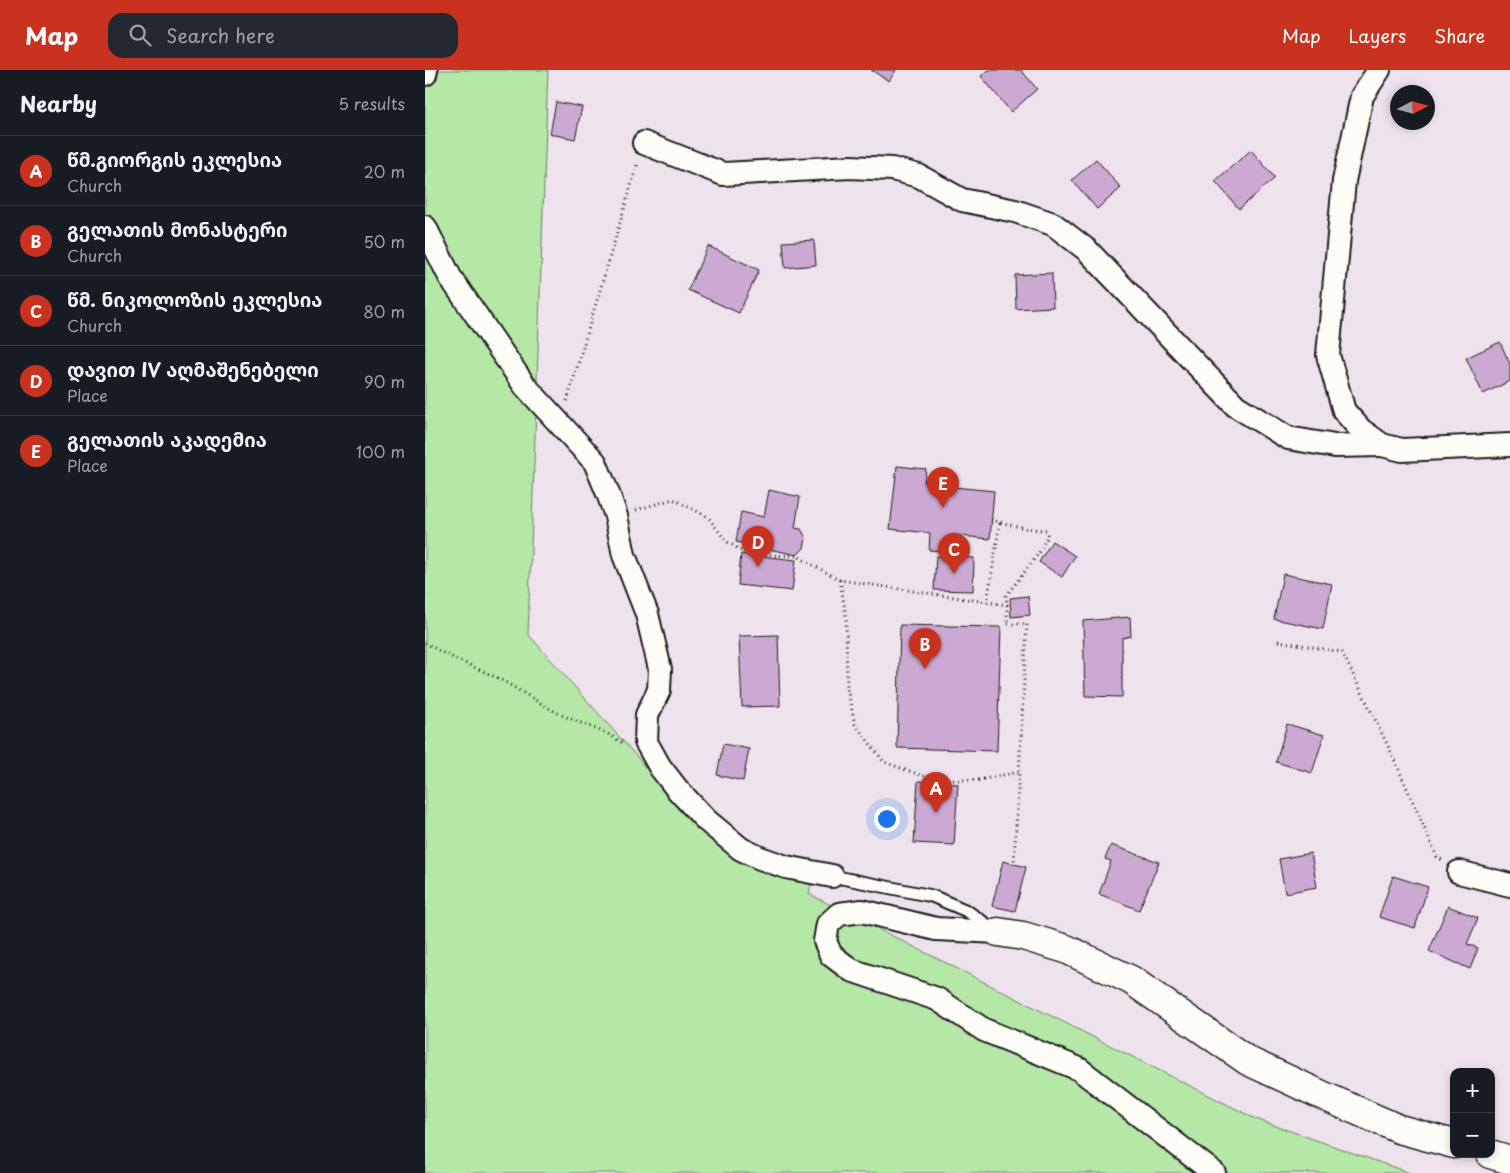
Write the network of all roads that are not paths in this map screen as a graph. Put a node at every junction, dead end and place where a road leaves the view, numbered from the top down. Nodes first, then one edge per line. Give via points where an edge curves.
1 (426, 70) edge
2 (1379, 70) edge
3 (425, 74) edge
4 (644, 143) road end
5 (425, 228) edge
6 (1382, 445) junction
7 (1510, 445) edge
8 (1459, 872) road end
9 (832, 876) joint
10 (1510, 884) edge
11 (999, 932) junction
12 (1450, 1143) edge
13 (1495, 1156) edge
14 (1510, 1160) edge
15 (1214, 1173) edge

1 - 3 street
2 - 6 street via 1362,96 1344,181 1329,355 1344,411 1361,430
4 - 6 street via 723,174 850,167 892,169 919,176 962,200 1015,211 1053,224 1087,250 1236,406 1287,438 1335,446
5 - 9 street via 450,277 525,386 595,462 647,614 660,669 659,690 647,715 646,742 661,767 706,820 741,849 786,867
6 - 7 street via 1402,450
8 - 10 street
9 - 11 lane via 931,896 967,911
11 - 12 street via 1066,949 1131,980 1248,1061 1399,1128
11 - 15 street via 936,928 862,911 839,914 828,924 825,941 831,955 851,970 937,999 984,1030 1079,1069
13 - 14 street

